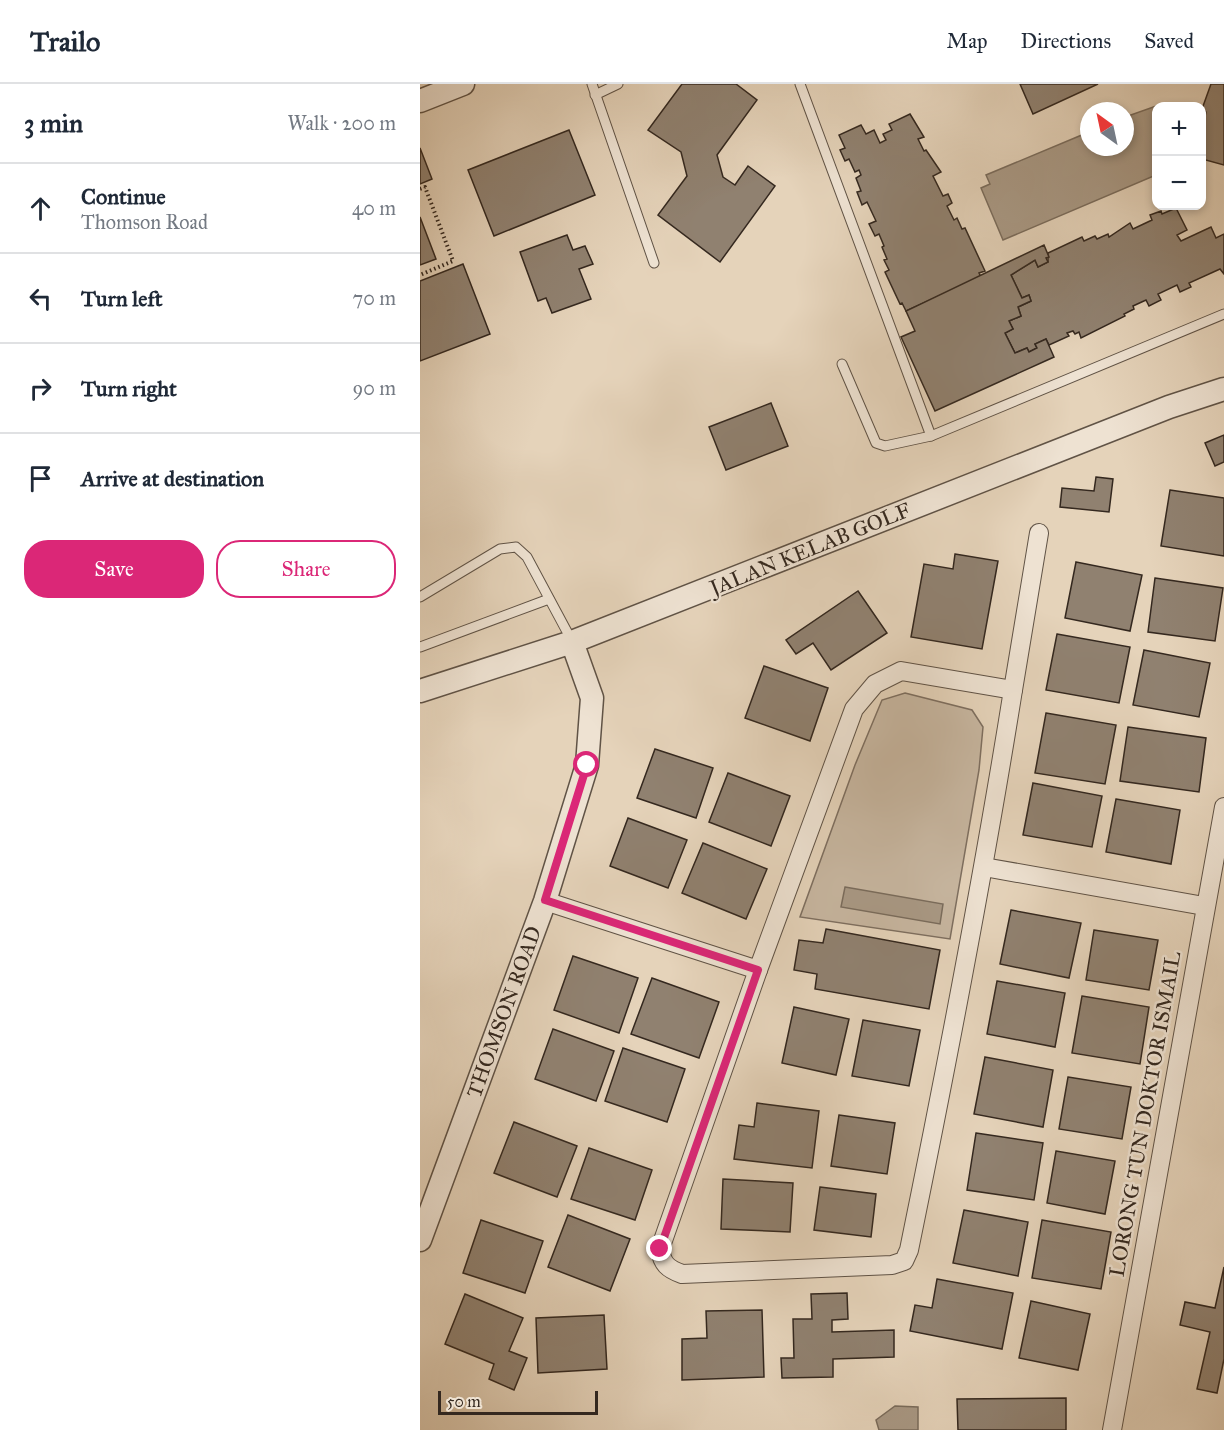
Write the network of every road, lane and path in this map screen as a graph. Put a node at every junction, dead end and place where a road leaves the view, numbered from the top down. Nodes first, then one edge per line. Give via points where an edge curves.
1 (463, 84) edge
2 (592, 84) edge
3 (618, 84) edge
4 (800, 84) edge
5 (595, 94) junction
6 (420, 101) edge
7 (420, 189) edge
8 (654, 263) dead end
9 (420, 275) edge
10 (1224, 314) edge
11 (842, 364) dead end
12 (1224, 382) edge
13 (1224, 389) edge
14 (1197, 397) junction
15 (931, 436) junction
16 (1039, 533) dead end
17 (420, 597) edge
18 (549, 598) junction
19 (572, 642) junction
20 (420, 647) edge
21 (1013, 690) junction
22 (420, 691) edge
23 (1224, 807) edge
24 (984, 867) junction
25 (545, 900) junction
26 (1204, 906) junction
27 (758, 970) junction
28 (420, 1240) edge
29 (1112, 1430) edge

1 - 6 street
2 - 5 lane
3 - 5 lane
4 - 15 lane
5 - 8 lane
7 - 9 path via 425,187 453,261
10 - 15 lane
11 - 15 lane via 876,443 885,446
12 - 14 street, JALAN KELAB GOLF
13 - 14 street, JALAN KELAB GOLF
14 - 19 street, JALAN KELAB GOLF
16 - 21 street
17 - 18 lane via 500,549 516,547 527,557
18 - 19 lane
18 - 20 lane
19 - 22 street, JALAN KELAB GOLF
19 - 25 street, THOMSON ROAD via 592,698 587,765
21 - 24 street
21 - 27 street via 901,671 875,684 854,709
23 - 26 street, LORONG TUN DOKTOR ISMAIL
24 - 26 street
24 - 27 street via 950,1051 904,1261 892,1265 682,1274 662,1261 660,1249
25 - 27 street
25 - 28 street, THOMSON ROAD
26 - 29 street, LORONG TUN DOKTOR ISMAIL

